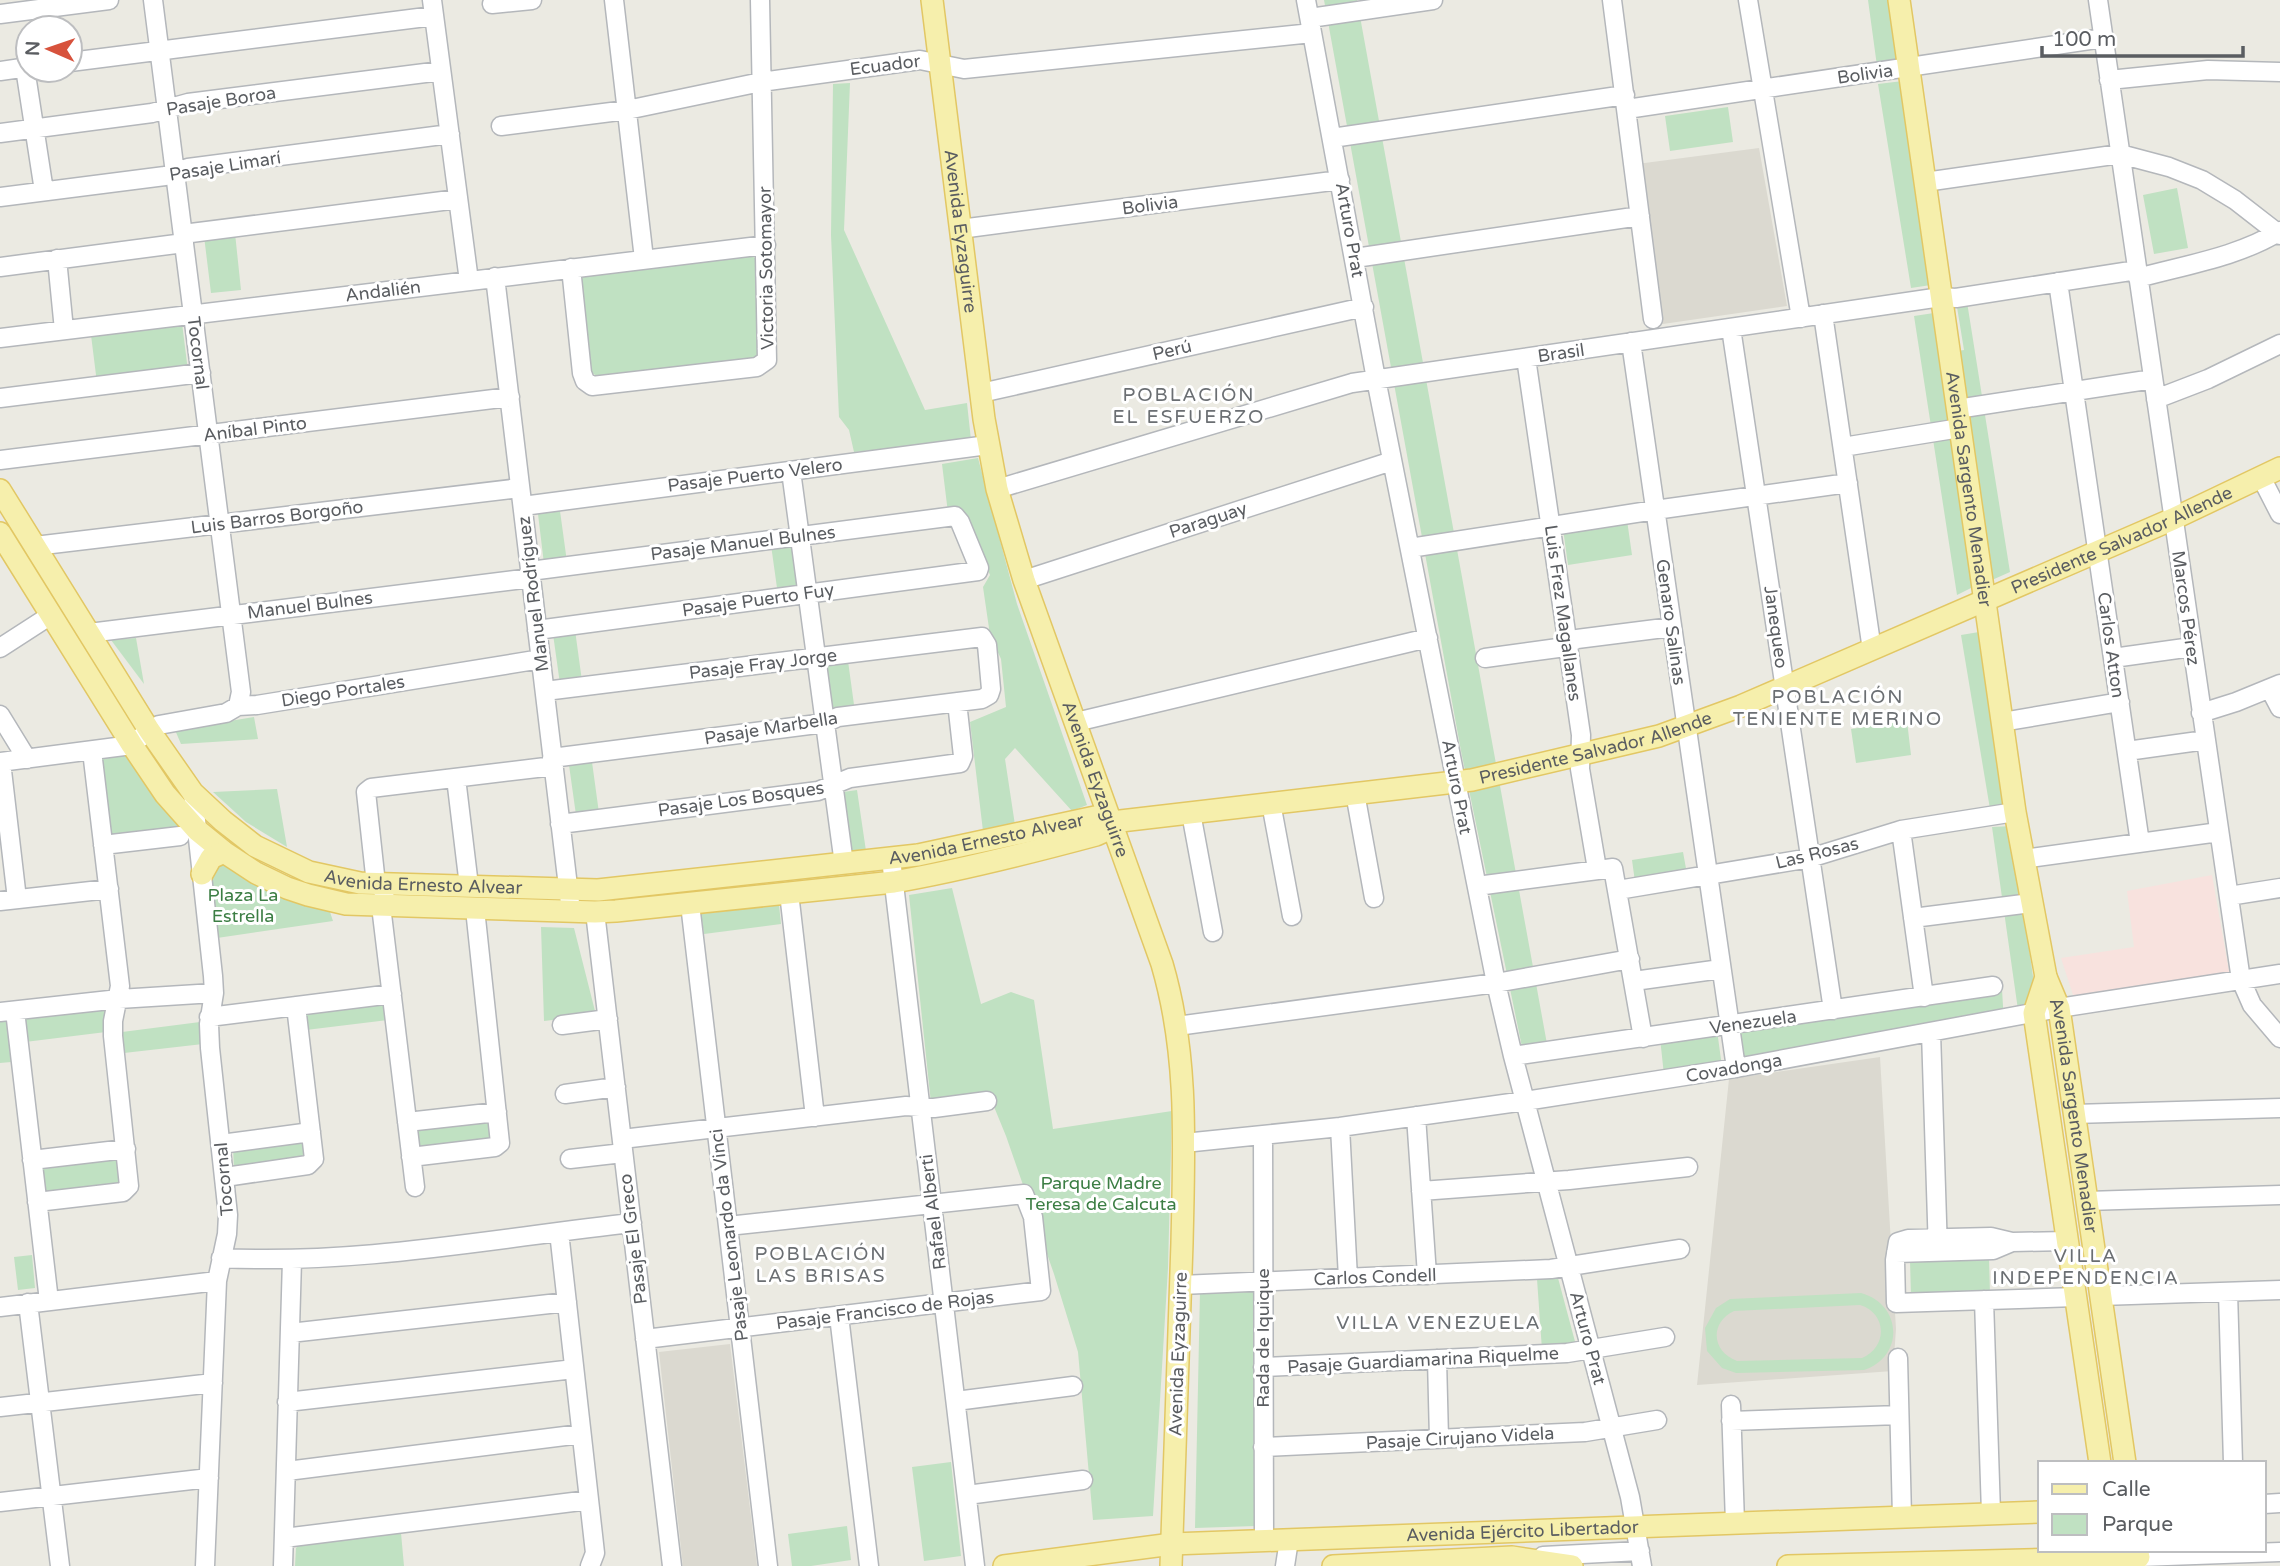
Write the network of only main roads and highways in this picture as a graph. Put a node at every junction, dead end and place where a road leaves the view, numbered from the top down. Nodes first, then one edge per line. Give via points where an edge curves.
1 (932, 0) edge
2 (1899, 0) edge
3 (2270, 472) edge
4 (0, 490) edge
5 (0, 533) edge
6 (1984, 601) junction
7 (1112, 822) junction
8 (224, 852) junction
9 (202, 874) road end
10 (2046, 977) junction
11 (2100, 1461) edge
12 (2125, 1461) edge
13 (2038, 1512) edge
14 (1361, 1537) junction
15 (1172, 1544) junction
16 (2115, 1558) edge
17 (2139, 1558) edge
18 (1879, 1564) edge
19 (1004, 1566) edge
20 (1171, 1566) edge
21 (1323, 1566) edge
22 (1333, 1566) edge
23 (1572, 1566) edge
24 (1788, 1566) edge

1 - 7 main road, Avenida Eyzaguirre via 997,489 1024,580
2 - 6 main road, Avenida Sargento Menadier
3 - 6 main road, Presidente Salvador Allende
4 - 7 main road, Avenida Ernesto Alvear via 193,793 238,834 272,856 326,877 376,884 613,888 891,859 1095,817
5 - 8 main road, Avenida Ernesto Alvear via 188,833
6 - 7 main road, Presidente Salvador Allende via 1686,727 1581,755 1472,780
6 - 10 main road, Avenida Sargento Menadier via 2015,812
7 - 8 main road, Avenida Ernesto Alvear via 1103,832 1083,838 894,882 595,912 346,904 267,879
7 - 15 main road, Avenida Eyzaguirre via 1162,964 1184,1083
8 - 9 main road via 211,858
10 - 11 main road, Avenida Sargento Menadier via 2034,1013
10 - 12 main road, Avenida Sargento Menadier via 2059,1008
13 - 14 main road, Avenida Ejército Libertador
14 - 15 main road, Avenida Ejército Libertador
14 - 21 main road
15 - 19 main road, Avenida Ejército Libertador
15 - 20 main road, Avenida Eyzaguirre
16 - 17 main road
16 - 18 main road
18 - 24 main road
22 - 23 main road, Avenida Ejército Libertador via 1512,1558

